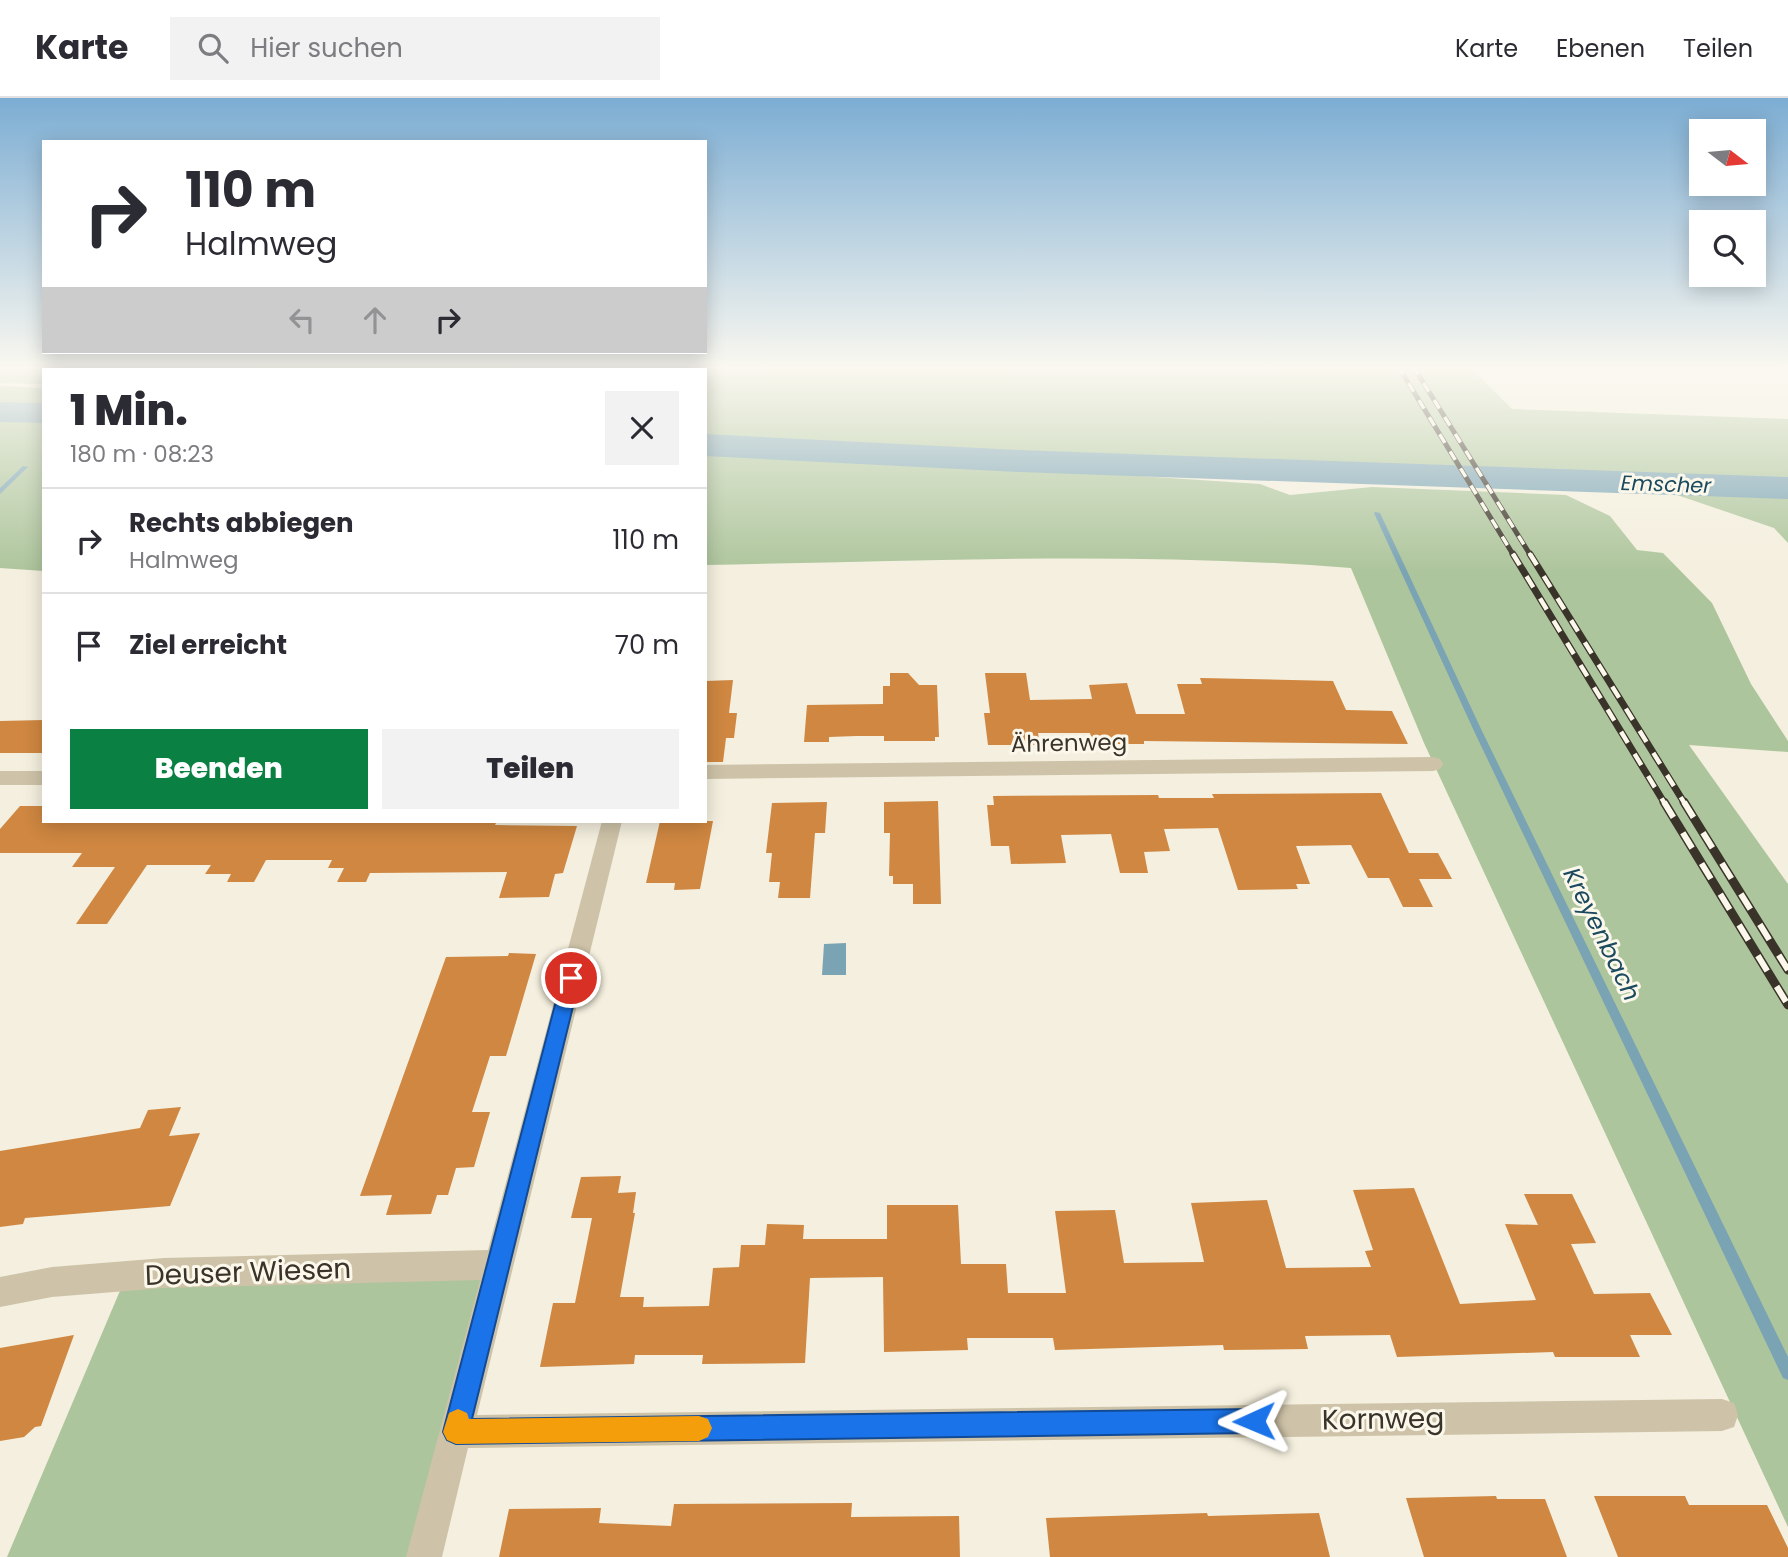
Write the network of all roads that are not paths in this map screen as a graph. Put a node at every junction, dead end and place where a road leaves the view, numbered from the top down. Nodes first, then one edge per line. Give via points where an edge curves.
1 (1433, 764) dead end
2 (707, 772) edge
3 (0, 778) edge
4 (42, 778) edge
5 (611, 823) edge
6 (497, 1265) junction
7 (0, 1292) edge
8 (1722, 1415) dead end
9 (456, 1432) junction
10 (424, 1557) edge

1 - 2 street, Ährenweg
3 - 4 street
5 - 6 street
6 - 7 street, Deuser Wiesen via 164,1273 52,1282
6 - 9 street
8 - 9 street, Kornweg
9 - 10 street

